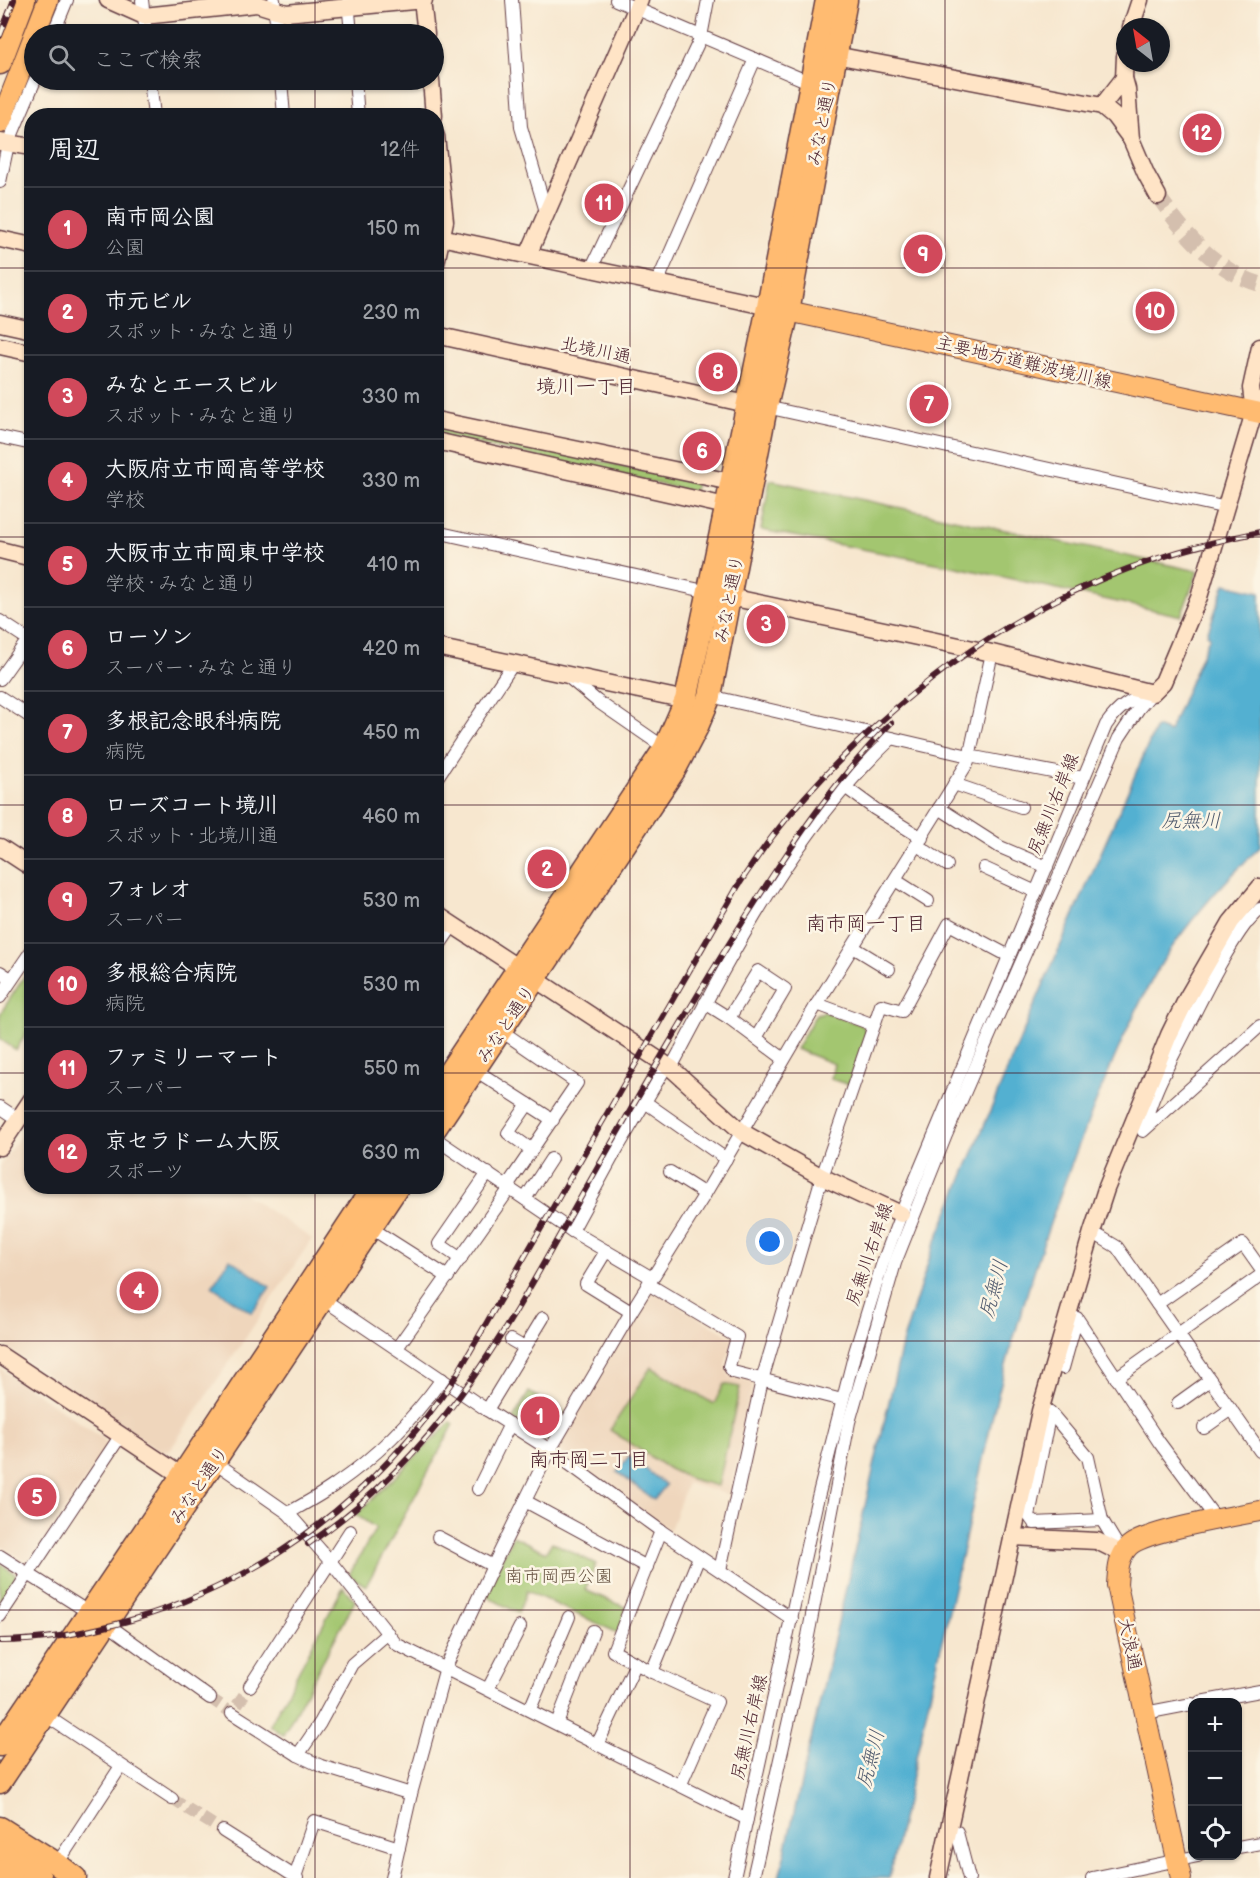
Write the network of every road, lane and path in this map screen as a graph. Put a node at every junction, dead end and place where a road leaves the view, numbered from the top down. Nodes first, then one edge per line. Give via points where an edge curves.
1 (24, 0) edge
2 (48, 0) edge
3 (67, 0) edge
4 (108, 0) edge
5 (423, 0) edge
6 (512, 0) edge
7 (616, 0) edge
8 (708, 0) edge
9 (827, 0) edge
10 (846, 0) edge
11 (1140, 0) edge
12 (208, 4) edge
13 (274, 4) edge
14 (348, 4) edge
15 (639, 4) edge
16 (143, 8) edge
17 (1134, 18) edge
18 (39, 24) edge
19 (57, 24) edge
20 (145, 24) edge
21 (276, 24) edge
22 (350, 24) edge
23 (425, 24) edge
24 (701, 37) junction
25 (835, 54) junction
26 (755, 59) junction
27 (24, 62) edge
28 (0, 63) edge
29 (1124, 72) edge
30 (1124, 78) junction
31 (811, 83) junction
32 (30, 90) edge
33 (151, 90) edge
34 (282, 90) edge
35 (356, 90) edge
36 (432, 90) edge
37 (1102, 106) junction
38 (153, 108) edge
39 (283, 108) edge
40 (357, 108) edge
41 (433, 108) edge
42 (0, 123) edge
43 (1131, 139) junction
44 (4, 143) edge
45 (24, 146) edge
46 (0, 182) edge
47 (1158, 196) tunnel mouth
48 (547, 215) junction
49 (444, 237) edge
50 (0, 239) edge
51 (24, 244) edge
52 (528, 255) junction
53 (591, 269) junction
54 (657, 283) junction
55 (778, 309) junction
56 (0, 323) edge
57 (24, 328) edge
58 (444, 337) edge
59 (0, 346) edge
60 (1260, 347) edge
61 (24, 351) edge
62 (757, 405) junction
63 (1258, 409) edge
64 (444, 422) edge
65 (0, 436) edge
66 (24, 442) edge
67 (444, 443) edge
68 (731, 482) junction
69 (726, 506) junction
70 (1227, 508) junction
71 (444, 534) edge
72 (0, 550) edge
73 (24, 556) edge
74 (720, 595) junction
75 (0, 621) edge
76 (24, 635) edge
77 (24, 646) edge
78 (444, 649) edge
79 (992, 653) junction
80 (513, 664) junction
81 (566, 675) junction
82 (0, 679) edge
83 (1152, 693) junction
84 (710, 696) junction
85 (0, 697) edge
86 (686, 700) junction
87 (24, 713) edge
88 (892, 738) junction
89 (665, 748) junction
90 (969, 756) junction
91 (444, 767) edge
92 (1083, 778) junction
93 (954, 784) junction
94 (845, 787) junction
95 (1021, 807) dead end
96 (939, 808) junction
97 (919, 841) junction
98 (2, 853) edge
99 (24, 864) edge
100 (947, 865) dead end
101 (1047, 867) junction
102 (984, 868) dead end
103 (895, 880) junction
104 (1260, 887) edge
105 (1036, 892) junction
106 (928, 901) dead end
107 (1260, 909) edge
108 (444, 919) edge
109 (453, 925) junction
110 (444, 938) edge
111 (853, 947) junction
112 (1009, 956) junction
113 (24, 962) edge
114 (889, 969) dead end
115 (0, 972) edge
116 (527, 974) junction
117 (12, 980) junction
118 (0, 997) edge
119 (705, 1003) junction
120 (817, 1004) junction
121 (729, 1018) junction
122 (874, 1025) junction
123 (1260, 1026) edge
124 (500, 1030) junction
125 (756, 1038) junction
126 (784, 1059) junction
127 (669, 1066) junction
128 (475, 1070) junction
129 (444, 1082) edge
130 (645, 1102) junction
131 (528, 1104) junction
132 (0, 1107) edge
133 (24, 1110) edge
134 (444, 1115) edge
135 (18, 1119) junction
136 (553, 1120) junction
137 (742, 1132) junction
138 (444, 1144) edge
139 (0, 1147) edge
140 (532, 1150) junction
141 (551, 1159) dead end
142 (726, 1159) junction
143 (670, 1172) dead end
144 (488, 1173) junction
145 (822, 1177) junction
146 (509, 1187) junction
147 (370, 1194) edge
148 (393, 1194) edge
149 (705, 1194) junction
150 (525, 1199) junction
151 (901, 1214) junction
152 (371, 1228) junction
153 (572, 1231) junction
154 (1092, 1232) junction
155 (606, 1251) junction
156 (461, 1259) junction
157 (1260, 1268) edge
158 (1260, 1276) edge
159 (448, 1277) junction
160 (650, 1281) junction
161 (315, 1293) junction
162 (1157, 1304) junction
163 (631, 1312) junction
164 (543, 1318) dead end
165 (1178, 1334) junction
166 (511, 1340) dead end
167 (397, 1348) junction
168 (525, 1348) junction
169 (0, 1355) edge
170 (1063, 1368) dead end
171 (1116, 1378) junction
172 (442, 1379) junction
173 (762, 1380) junction
174 (1210, 1380) junction
175 (842, 1400) junction
176 (1178, 1403) dead end
177 (1231, 1409) junction
178 (487, 1410) junction
179 (1045, 1411) junction
180 (510, 1424) junction
181 (1204, 1428) dead end
182 (121, 1436) junction
183 (550, 1450) junction
184 (1260, 1450) edge
185 (215, 1462) junction
186 (182, 1476) junction
187 (478, 1489) dead end
188 (525, 1501) junction
189 (1260, 1510) edge
190 (288, 1513) junction
191 (1102, 1520) junction
192 (1216, 1520) junction
193 (661, 1531) junction
194 (350, 1532) dead end
195 (438, 1537) dead end
196 (1012, 1537) junction
197 (1123, 1554) junction
198 (0, 1556) edge
199 (699, 1557) junction
200 (330, 1561) junction
201 (493, 1566) junction
202 (647, 1567) junction
203 (720, 1570) junction
204 (28, 1575) junction
205 (0, 1616) edge
206 (570, 1617) dead end
207 (98, 1618) junction
208 (792, 1619) junction
209 (520, 1627) dead end
210 (593, 1631) dead end
211 (388, 1633) junction
212 (636, 1663) junction
213 (446, 1667) junction
214 (652, 1672) junction
215 (250, 1686) tunnel mouth
216 (489, 1689) junction
217 (1260, 1691) edge
218 (210, 1698) tunnel mouth
219 (1222, 1698) edge
220 (1188, 1705) edge
221 (530, 1709) junction
222 (232, 1713) dead end
223 (1145, 1713) junction
224 (45, 1715) junction
225 (557, 1723) junction
226 (598, 1743) junction
227 (0, 1745) edge
228 (298, 1755) junction
229 (122, 1766) junction
230 (0, 1782) edge
231 (681, 1784) junction
232 (411, 1794) junction
233 (172, 1799) tunnel mouth
234 (747, 1819) junction
235 (0, 1828) edge
236 (223, 1831) tunnel mouth
237 (948, 1831) junction
238 (0, 1836) edge
239 (1260, 1843) edge
240 (1242, 1846) edge
241 (399, 1848) junction
242 (0, 1851) edge
243 (1192, 1860) edge
244 (1179, 1869) edge
245 (0, 1871) edge
246 (50, 1873) edge
247 (296, 1877) edge
248 (11, 1878) edge
249 (75, 1878) edge
250 (392, 1878) edge
251 (734, 1878) edge
252 (753, 1878) edge
253 (938, 1878) edge
254 (969, 1878) edge
255 (1092, 1878) edge

1 - 28 highway
2 - 18 main road
3 - 19 street
4 - 16 street
5 - 14 street
5 - 23 street
6 - 48 street via 521,127
7 - 15 street
8 - 24 street
9 - 31 highway, みなと通り
10 - 25 highway, みなと通り
11 - 17 street
12 - 13 street
12 - 16 street
13 - 14 street via 286,13
13 - 21 street
14 - 22 street
15 - 24 street
15 - 48 street
16 - 20 street
24 - 26 street
24 - 53 street
25 - 37 street
25 - 55 highway, みなと通り
26 - 31 street
26 - 54 street
27 - 42 main road
29 - 30 street
30 - 37 street
30 - 43 street
31 - 55 highway, みなと通り
32 - 44 street
33 - 38 street
34 - 39 street
35 - 40 street
36 - 41 street
37 - 43 street
43 - 47 street
44 - 45 street
44 - 46 street
48 - 52 street
49 - 52 street
50 - 51 street
52 - 53 street
53 - 54 street
54 - 55 street
55 - 62 highway, みなと通り
55 - 63 main road, 主要地方道難波境川線
56 - 57 street
58 - 62 street, 北境川通
59 - 61 street
60 - 63 street via 1251,388
62 - 68 highway, みなと通り
62 - 70 street
62 - 74 highway, みなと通り
63 - 70 street
64 - 68 street
65 - 66 street
67 - 69 street
68 - 69 highway, みなと通り
69 - 74 highway, みなと通り
70 - 83 street via 1184,634 1163,682
71 - 74 street
72 - 73 street
74 - 79 street
74 - 84 highway, みなと通り
74 - 86 highway, みなと通り
75 - 76 street
77 - 82 street
78 - 80 street
79 - 83 street
79 - 90 street
80 - 81 street
80 - 91 street
81 - 86 street
81 - 89 street
83 - 92 street, 尻無川右岸線 via 1117,710 1106,725
83 - 252 street, 尻無川右岸線 via 1119,738 945,1135 895,1263 849,1422 808,1636
84 - 88 street
84 - 116 highway, みなと通り via 675,770
85 - 87 street
86 - 89 highway, みなと通り
88 - 90 street
88 - 94 street
89 - 116 highway, みなと通り
90 - 92 street
90 - 93 street
92 - 101 street, 尻無川右岸線
93 - 95 street
93 - 96 street
94 - 97 street
94 - 119 street via 798,851
96 - 97 street
96 - 101 street via 1000,847
97 - 100 street
97 - 103 street
98 - 99 street
101 - 105 street, 尻無川右岸線
102 - 105 street
103 - 106 street
103 - 111 street
104 - 154 street via 1231,922 1173,1026
105 - 112 street, 尻無川右岸線
107 - 123 street via 1247,921 1219,966 1148,1109 1143,1131
108 - 109 street
109 - 110 street
109 - 116 street
111 - 114 street
111 - 120 street
112 - 122 street via 949,924 902,1011 882,1005
112 - 151 street, 尻無川右岸線
113 - 117 street
115 - 117 street
116 - 124 highway, みなと通り
116 - 127 street
116 - 129 highway, みなと通り
117 - 118 street
119 - 121 street
119 - 127 street
120 - 122 street
120 - 126 street
121 - 125 street
121 - 125 street via 758,971 785,989
122 - 145 street
124 - 128 highway, みなと通り
124 - 136 street via 577,1083
125 - 126 street
126 - 137 street
127 - 130 street
127 - 137 street
128 - 131 street
128 - 134 highway, みなと通り
130 - 142 street
130 - 153 street
131 - 136 street
131 - 140 street via 508,1133
132 - 135 street
133 - 135 street
135 - 139 street
136 - 140 street
137 - 142 street
137 - 145 street
138 - 144 street
140 - 146 street
141 - 150 street
142 - 149 street
143 - 149 street
144 - 146 street
144 - 156 street via 439,1244
145 - 151 street
145 - 173 street
146 - 150 street
146 - 156 street
147 - 161 highway, みなと通り
148 - 152 highway, みなと通り
149 - 160 street
150 - 153 street
151 - 175 street, 尻無川右岸線
152 - 159 street
152 - 161 highway, みなと通り
153 - 155 street
154 - 162 street via 1117,1247
154 - 179 street
155 - 160 street
155 - 163 street via 586,1284
156 - 159 street
157 - 162 street via 1243,1244
158 - 165 street
159 - 167 street
160 - 163 street
160 - 173 street via 737,1337 729,1366 733,1372
161 - 167 street
161 - 185 highway, みなと通り
161 - 186 highway, みなと通り
162 - 165 street
163 - 183 street
164 - 168 street
165 - 171 street
165 - 174 street
166 - 168 street
167 - 172 street
168 - 178 street
169 - 182 street
170 - 171 street via 1077,1318
171 - 192 street
172 - 178 street
172 - 190 street via 375,1455
173 - 175 street
173 - 203 street
174 - 176 street
174 - 177 street
175 - 208 street, 尻無川右岸線
177 - 181 street
177 - 184 street
178 - 180 street
179 - 191 street via 1088,1457
179 - 191 street via 1029,1516 1034,1523
179 - 196 street
180 - 183 street
180 - 187 street
182 - 186 street
182 - 204 street
183 - 188 street
183 - 193 street
185 - 190 street
185 - 207 highway, みなと通り
186 - 207 highway, みなと通り
188 - 201 street
188 - 202 street
189 - 192 main road
190 - 200 street
191 - 197 street
192 - 197 main road via 1150,1535 1129,1545
193 - 199 street
193 - 202 street
194 - 200 street
195 - 201 street
196 - 197 street via 1097,1541
196 - 237 street
197 - 223 main road, 大浪通 via 1117,1586
198 - 204 street
199 - 203 street
199 - 214 street
200 - 211 street
200 - 215 street
201 - 213 street
202 - 212 street via 613,1652
203 - 208 street
204 - 205 street
204 - 207 street
206 - 221 street
207 - 218 street
207 - 224 highway, みなと通り
207 - 227 highway, みなと通り
208 - 234 street, 尻無川右岸線
209 - 216 street
210 - 225 street
211 - 213 street via 396,1644
211 - 228 street via 352,1664
212 - 214 street
212 - 226 street
213 - 216 street
213 - 232 street
214 - 231 street via 717,1701
216 - 221 street
217 - 219 street
220 - 223 street
221 - 225 street
222 - 228 street
223 - 244 main road, 大浪通
224 - 229 street
224 - 230 highway, みなと通り
225 - 226 street
226 - 231 street
228 - 232 street
229 - 233 street
229 - 246 street
231 - 234 street
232 - 241 street
234 - 251 street, 尻無川右岸線
235 - 246 highway
236 - 247 street
237 - 253 street
237 - 254 street via 957,1832
238 - 246 highway
239 - 240 street
241 - 247 street via 314,1821
241 - 250 street
242 - 246 highway
243 - 244 street
244 - 255 street
245 - 248 highway
246 - 249 highway

